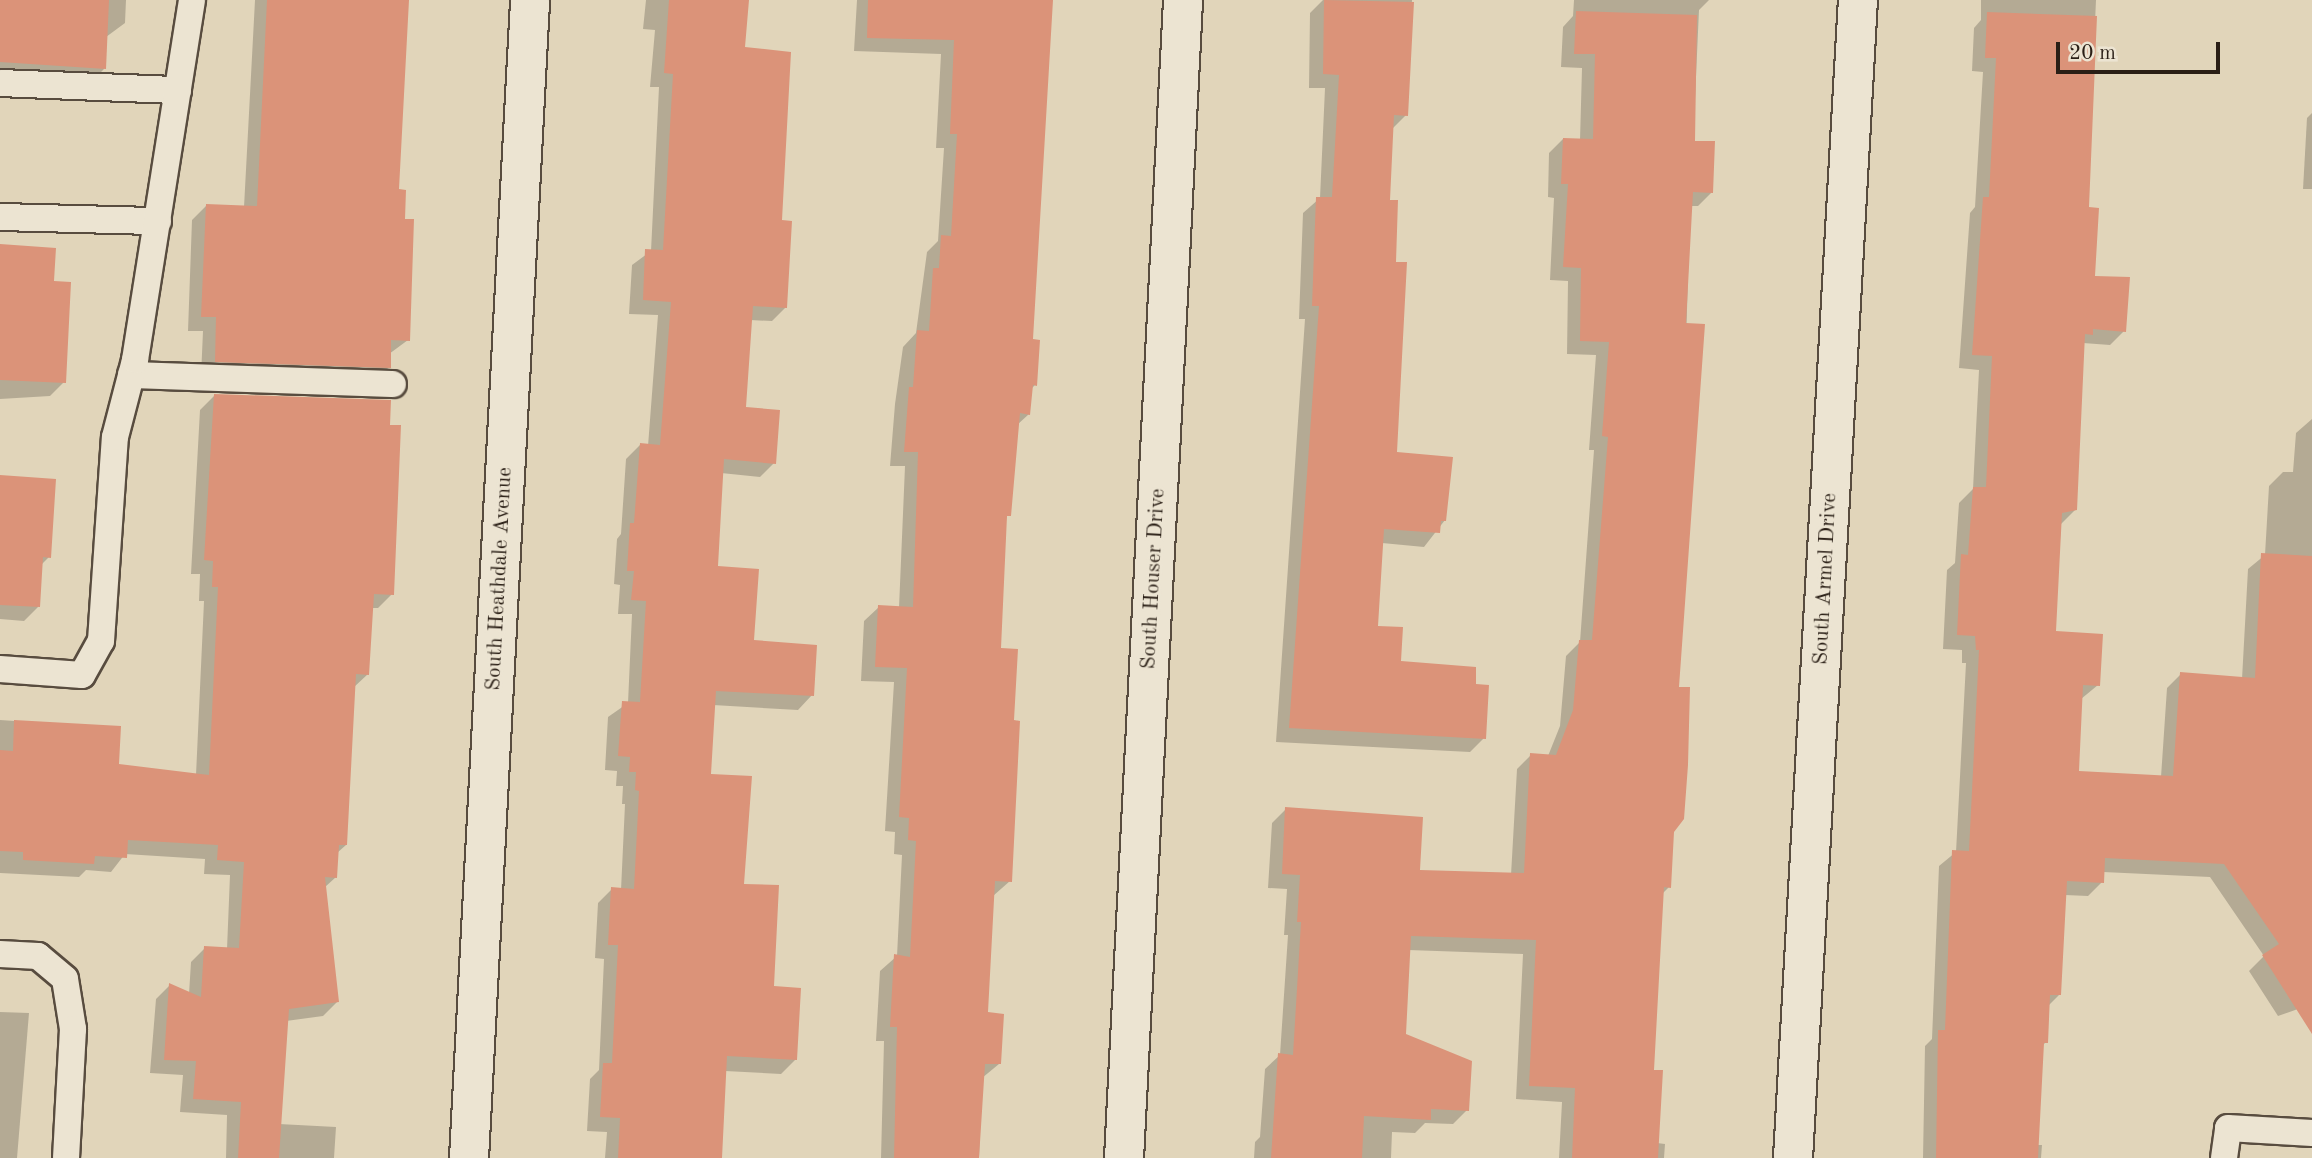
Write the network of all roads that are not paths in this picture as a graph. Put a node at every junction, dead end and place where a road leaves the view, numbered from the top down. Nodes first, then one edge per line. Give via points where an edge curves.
1 (192, 0) edge
2 (530, 0) edge
3 (1183, 0) edge
4 (1858, 0) edge
5 (0, 83) edge
6 (178, 90) junction
7 (0, 217) edge
8 (158, 221) junction
9 (131, 375) junction
10 (393, 384) dead end
11 (0, 668) edge
12 (0, 954) edge
13 (2312, 1133) edge
14 (66, 1158) edge
15 (469, 1158) edge
16 (1124, 1158) edge
17 (1793, 1158) edge
18 (2224, 1158) edge

1 - 6 lane
2 - 15 street, South Heathdale Avenue
3 - 16 street, South Houser Drive
4 - 17 street, South Armel Drive
5 - 6 lane
6 - 8 lane
7 - 8 lane
8 - 9 lane
9 - 10 lane
9 - 11 lane via 115,437 101,640 82,675
12 - 14 lane via 38,956 65,979 73,1029
13 - 18 lane via 2228,1128

